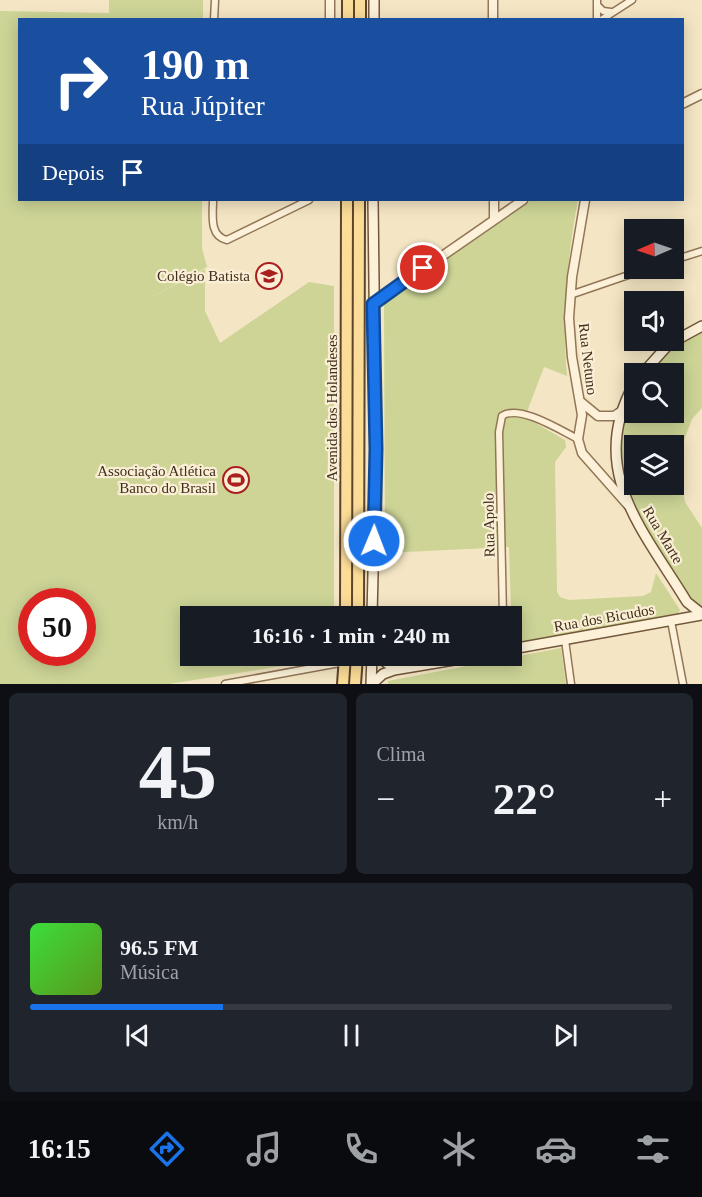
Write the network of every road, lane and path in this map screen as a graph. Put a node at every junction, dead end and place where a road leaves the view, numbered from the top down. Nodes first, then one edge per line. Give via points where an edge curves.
1 (215, 0) edge
2 (330, 0) edge
3 (348, 0) edge
4 (360, 0) edge
5 (374, 0) edge
6 (493, 0) edge
7 (632, 0) edge
8 (597, 2) edge
9 (615, 11) junction
10 (214, 18) edge
11 (330, 18) edge
12 (348, 18) edge
13 (360, 18) edge
14 (374, 18) edge
15 (493, 18) edge
16 (599, 18) edge
17 (603, 18) edge
18 (702, 94) edge
19 (684, 103) edge
20 (213, 201) edge
21 (307, 201) edge
22 (347, 201) edge
23 (359, 201) edge
24 (373, 201) edge
25 (494, 201) edge
26 (521, 201) edge
27 (585, 201) edge
28 (494, 219) junction
29 (702, 251) edge
30 (684, 257) edge
31 (624, 277) edge
32 (359, 287) junction
33 (373, 291) junction
34 (347, 292) junction
35 (387, 292) junction
36 (570, 295) junction
37 (373, 304) junction
38 (702, 326) edge
39 (652, 363) edge
40 (579, 399) junction
41 (623, 409) joint
42 (603, 417) junction
43 (580, 427) junction
44 (578, 439) junction
45 (628, 505) junction
46 (358, 514) junction
47 (374, 541) junction
48 (687, 602) junction
49 (346, 606) edge
50 (358, 606) edge
51 (372, 606) edge
52 (503, 606) edge
53 (702, 614) edge
54 (682, 619) junction
55 (671, 621) junction
56 (565, 640) junction
57 (522, 648) edge
58 (311, 666) edge
59 (344, 666) edge
60 (356, 666) edge
61 (372, 666) edge
62 (400, 666) edge
63 (422, 666) edge
64 (411, 668) junction
65 (225, 684) edge
66 (343, 684) edge
67 (355, 684) edge
68 (372, 684) edge
69 (571, 684) edge
70 (683, 684) edge

1 - 10 street
2 - 11 street
3 - 12 main road
4 - 13 main road
5 - 14 main road
6 - 15 street
7 - 9 street
8 - 9 street via 606,12
8 - 16 street
9 - 17 street
18 - 19 street
20 - 21 street via 214,230 228,240
22 - 34 main road, Avenida dos Holandeses
23 - 32 main road, Avenida dos Holandeses
24 - 33 main road
25 - 28 street
26 - 28 street
27 - 36 street, Rua Netuno
28 - 35 street
29 - 30 street
31 - 36 street
32 - 33 street
32 - 34 street
32 - 46 main road, Avenida dos Holandeses
33 - 35 street
33 - 37 main road
34 - 49 main road, Avenida dos Holandeses
35 - 37 street
36 - 40 street, Rua Netuno via 570,340
37 - 47 main road
38 - 39 main road via 669,344
40 - 42 street via 590,412
40 - 43 street, Rua Netuno
41 - 42 street via 616,416
41 - 45 main road, Rua Marte via 616,464
42 - 43 street
43 - 44 street, Rua Netuno
44 - 45 street via 582,453
44 - 52 street, Rua Apolo via 516,412 502,416
45 - 48 main road, Rua Marte
46 - 47 main road
46 - 50 main road, Avenida dos Holandeses
47 - 51 main road
48 - 53 main road, Rua Marte
48 - 54 main road
53 - 54 main road, Rua dos Bicudos
54 - 55 main road, Rua dos Bicudos
55 - 56 main road, Rua dos Bicudos
55 - 70 street
56 - 57 main road, Rua dos Bicudos
56 - 69 street
58 - 65 street
59 - 66 main road
60 - 67 main road
61 - 68 main road
62 - 64 main road
63 - 64 main road
64 - 68 main road via 387,672

